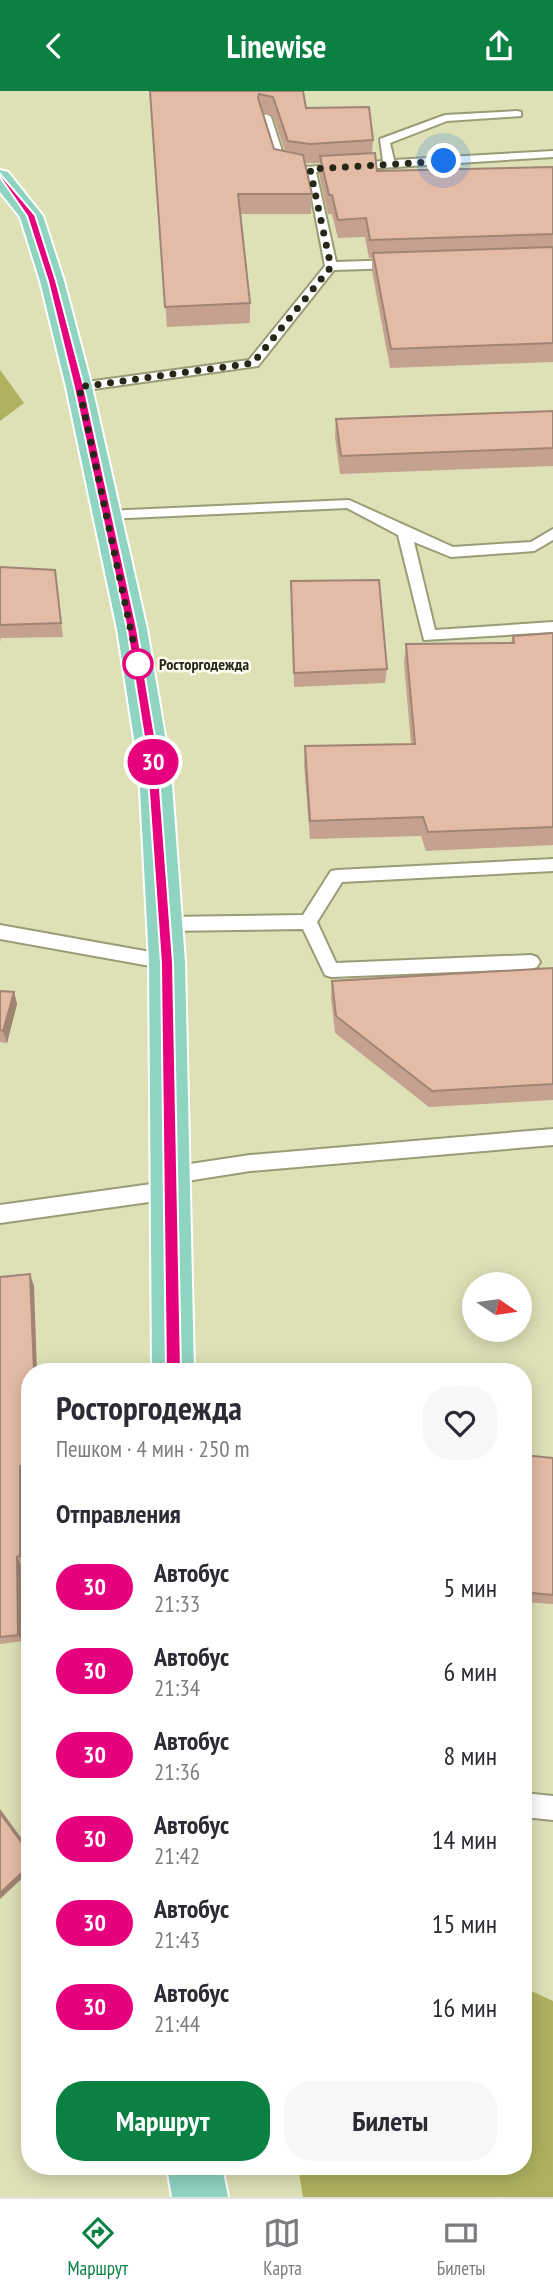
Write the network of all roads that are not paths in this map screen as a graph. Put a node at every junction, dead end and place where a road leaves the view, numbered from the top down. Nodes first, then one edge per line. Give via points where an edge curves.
1 (517, 114) dead end
2 (266, 117) edge
3 (553, 154) edge
4 (389, 164) junction
5 (310, 169) junction
6 (0, 177) edge
7 (414, 264) edge
8 (331, 267) junction
9 (79, 387) junction
10 (106, 515) junction
11 (405, 533) junction
12 (553, 536) edge
13 (553, 627) edge
14 (553, 865) edge
15 (308, 922) junction
16 (165, 925) junction
17 (2, 934) edge
18 (531, 962) dead end
19 (167, 963) junction
20 (553, 1136) edge
21 (170, 1182) junction
22 (0, 1214) edge
23 (173, 1363) edge
24 (532, 1806) edge
25 (553, 1808) edge
26 (196, 2175) edge
27 (200, 2197) edge

1 - 4 lane via 445,118 384,141
2 - 5 lane via 281,166
3 - 4 lane
4 - 5 lane
5 - 8 lane
6 - 9 main road via 31,215
7 - 8 lane
8 - 9 lane via 253,363
9 - 10 main road
10 - 11 lane via 349,504
10 - 16 main road via 132,629 155,771
11 - 12 lane via 451,552 534,546
11 - 13 lane via 429,636
14 - 15 lane via 337,876
15 - 16 lane
15 - 18 lane via 331,970
16 - 19 main road
17 - 19 lane
19 - 21 main road
20 - 21 lane via 250,1163
21 - 22 lane
21 - 23 main road
24 - 25 lane
26 - 27 main road

